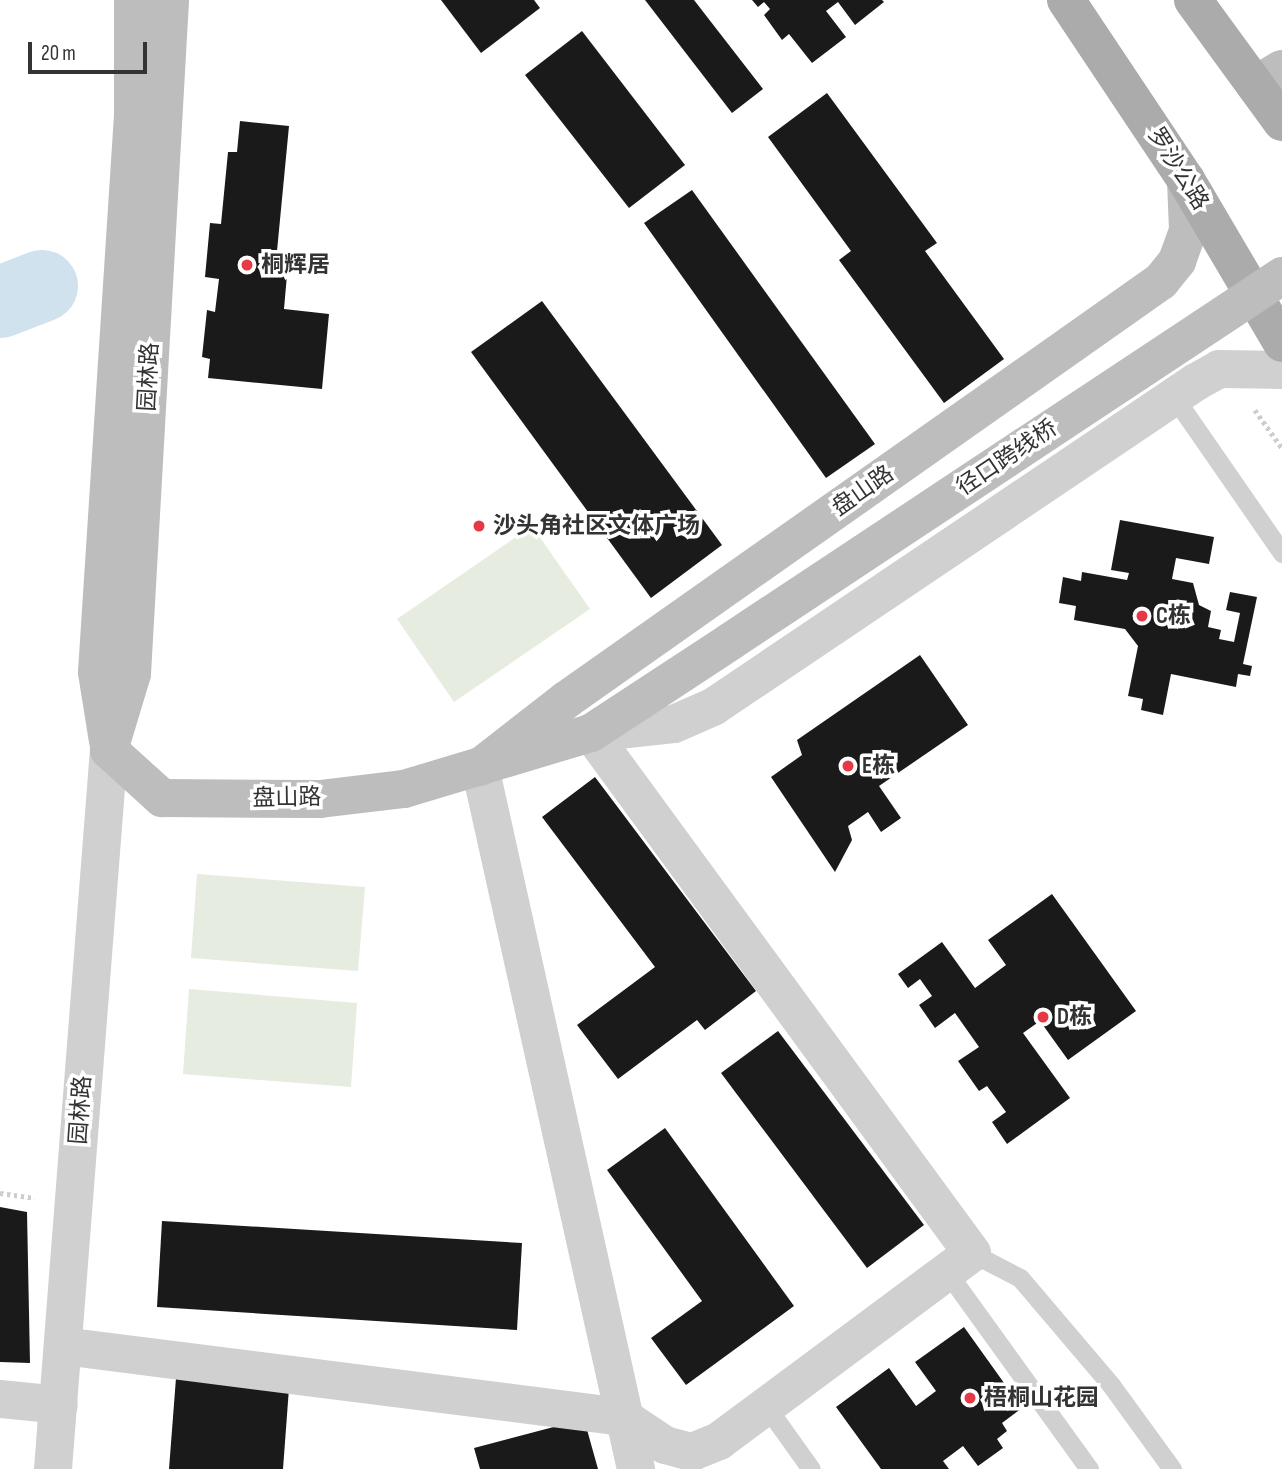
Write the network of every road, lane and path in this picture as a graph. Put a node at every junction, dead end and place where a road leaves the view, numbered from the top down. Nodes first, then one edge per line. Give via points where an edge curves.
1 (133, 0) edge
2 (170, 0) edge
3 (1066, 0) edge
4 (1193, 0) edge
5 (1268, 77) edge
6 (1282, 122) edge
7 (1186, 180) junction
8 (1282, 276) edge
9 (1282, 343) edge
10 (1282, 370) edge
11 (1174, 397) junction
12 (1248, 404) dead end
13 (1282, 448) edge
14 (1282, 553) edge
15 (732, 641) joint
16 (591, 733) junction
17 (109, 750) junction
18 (480, 768) junction
19 (959, 1262) junction
20 (63, 1346) junction
21 (0, 1399) edge
22 (59, 1405) junction
23 (766, 1406) junction
24 (623, 1417) junction
25 (53, 1469) edge
26 (636, 1469) edge
27 (811, 1469) edge
28 (1090, 1469) edge
29 (1172, 1469) edge

1 - 17 main road, 园林路 via 133,115 97,672
2 - 17 main road, 园林路 via 132,674
3 - 7 main road, 罗沙公路
4 - 5 main road
5 - 6 main road
7 - 9 main road, 罗沙公路
7 - 18 main road, 盘山路 via 1188,230 1177,261 1161,281 566,700
8 - 15 main road, 径口跨线桥, bridge
10 - 11 street via 1219,369
11 - 14 lane
11 - 16 street via 713,707 674,724
12 - 13 path
15 - 16 main road, 盘山路
16 - 18 main road, 盘山路
16 - 19 street
17 - 18 main road, 盘山路 via 162,798 320,799 404,789
17 - 20 street, 园林路
18 - 24 street
19 - 23 street
19 - 28 lane
19 - 29 lane via 1020,1278 1111,1385
20 - 22 street, 园林路
20 - 24 street
21 - 22 street
22 - 25 street, 园林路
23 - 24 street via 719,1441 692,1452 665,1445
23 - 27 lane
24 - 26 street

